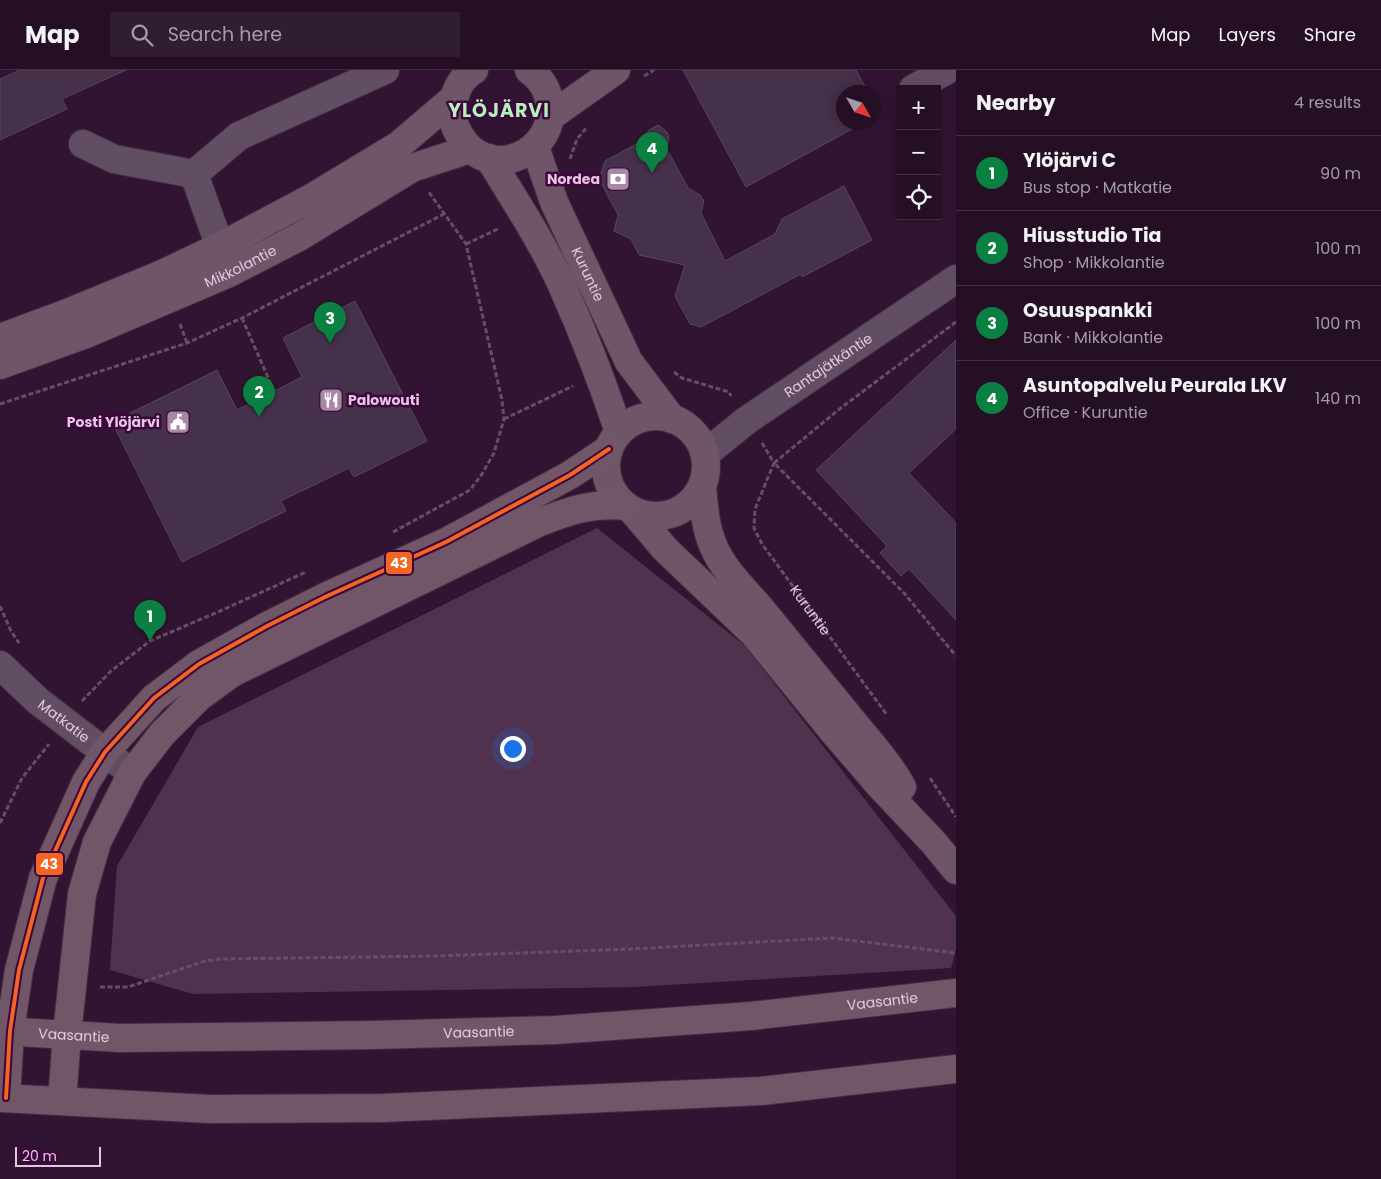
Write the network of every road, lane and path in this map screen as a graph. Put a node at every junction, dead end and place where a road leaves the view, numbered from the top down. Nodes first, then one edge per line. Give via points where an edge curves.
1 (385, 70) edge
2 (472, 70) edge
3 (529, 70) edge
4 (616, 70) edge
5 (947, 70) edge
6 (920, 85) edge
7 (453, 99) junction
8 (551, 116) junction
9 (589, 124) dead end
10 (83, 144) dead end
11 (535, 147) junction
12 (479, 154) junction
13 (569, 161) dead end
14 (194, 174) junction
15 (424, 186) dead end
16 (444, 214) junction
17 (219, 247) junction
18 (230, 273) junction
19 (956, 279) edge
20 (242, 318) junction
21 (956, 322) edge
22 (0, 338) edge
23 (0, 365) edge
24 (270, 382) dead end
25 (729, 392) dead end
26 (0, 404) edge
27 (672, 419) junction
28 (747, 420) junction
29 (614, 440) junction
30 (705, 454) junction
31 (774, 463) junction
32 (702, 486) junction
33 (629, 508) junction
34 (388, 535) dead end
35 (308, 571) dead end
36 (0, 606) edge
37 (21, 645) dead end
38 (956, 656) edge
39 (0, 665) edge
40 (892, 722) dead end
41 (66, 723) junction
42 (105, 752) junction
43 (132, 773) junction
44 (930, 777) dead end
45 (956, 817) edge
46 (0, 823) edge
47 (934, 843) junction
48 (956, 870) edge
49 (956, 953) edge
50 (72, 986) junction
51 (956, 993) edge
52 (5, 1031) edge
53 (67, 1034) junction
54 (956, 1069) edge
55 (3, 1098) edge
56 (62, 1101) junction

1 - 14 street via 239,136
2 - 7 main road, Mikkolantie
3 - 8 main road via 544,86 550,100
4 - 8 main road
5 - 6 street
7 - 12 main road via 452,117 458,134
7 - 17 main road, Mikkolantie via 399,145 313,197
8 - 11 main road via 543,138
9 - 13 path via 577,139
10 - 14 street via 114,159
11 - 12 main road, Mikkolantie via 525,154 501,160
11 - 27 main road, Kuruntie via 554,202 629,362
12 - 18 main road, Mikkolantie via 412,168 299,237
12 - 29 main road via 525,217 560,282 600,374
14 - 17 street
15 - 16 path
16 - 20 path
16 - 34 path via 466,244 504,419 494,453 470,490
17 - 18 street
17 - 22 main road, Mikkolantie via 160,275
18 - 23 main road, Mikkolantie via 86,334
19 - 28 street, Rantajätkäntie
20 - 24 path
20 - 26 path via 187,343
21 - 31 path via 842,407
25 - 28 path
27 - 29 main road via 658,416 630,423
27 - 30 main road via 696,436
28 - 30 street, Rantajätkäntie
28 - 31 path
29 - 33 main road via 606,464 608,480 614,494
29 - 42 highway via 570,475 446,542 267,626 200,664 154,698
30 - 32 main road
31 - 38 path via 904,594
31 - 40 path, Kuruntie via 755,509 754,528 762,544
32 - 33 main road via 692,502 677,512 650,516
32 - 47 main road via 708,532 730,574 896,776
33 - 43 highway via 605,504 584,507 540,522 232,673 199,697 162,734
33 - 47 main road via 665,548 754,634 881,787
35 - 41 path via 150,641 111,671
36 - 37 path
39 - 41 street, Matkatie
41 - 42 street, Matkatie
41 - 46 path via 22,778
42 - 43 street, Matkatie
42 - 52 highway via 86,782 43,878
43 - 50 highway via 97,842 82,894
44 - 45 path
47 - 48 main road
49 - 50 path via 832,938 436,956 220,959 205,961 128,988
50 - 53 highway
51 - 53 highway, Vaasantie via 750,1016 555,1030 120,1038
52 - 53 highway, Vaasantie
52 - 55 highway
53 - 56 highway
54 - 56 highway via 761,1091 383,1108 210,1109
55 - 56 highway

